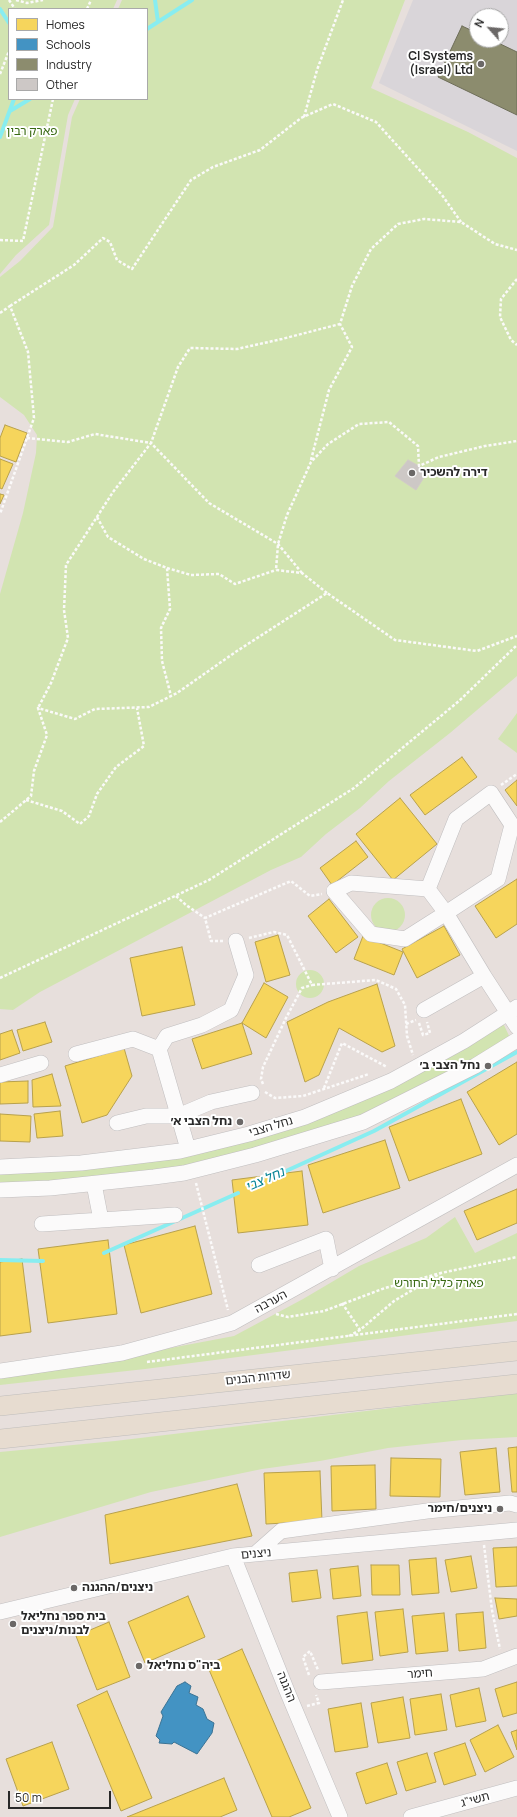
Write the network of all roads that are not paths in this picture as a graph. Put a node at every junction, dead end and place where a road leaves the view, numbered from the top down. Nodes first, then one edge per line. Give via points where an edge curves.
1 (428, 889) junction
2 (446, 913) junction
3 (236, 941) road end
4 (484, 976) junction
5 (424, 1010) dead end
6 (512, 1010) edge
7 (517, 1027) edge
8 (517, 1040) edge
9 (159, 1049) junction
10 (76, 1054) dead end
11 (41, 1063) dead end
12 (0, 1075) edge
13 (252, 1093) road end
14 (178, 1116) junction
15 (117, 1123) dead end
16 (188, 1149) junction
17 (517, 1165) edge
18 (0, 1167) edge
19 (94, 1184) junction
20 (0, 1190) edge
21 (175, 1215) dead end
22 (101, 1220) junction
23 (42, 1224) dead end
24 (259, 1265) dead end
25 (332, 1269) junction
26 (517, 1351) edge
27 (0, 1371) edge
28 (517, 1384) edge
29 (0, 1406) edge
30 (0, 1439) edge
31 (517, 1505) edge
32 (517, 1530) edge
33 (255, 1554) junction
34 (233, 1556) junction
35 (0, 1612) edge
36 (517, 1656) edge
37 (321, 1682) dead end
38 (517, 1788) edge
39 (340, 1817) edge
40 (411, 1817) edge

1 - 2 street
1 - 2 street via 351,883 334,891 371,934 405,939
1 - 2 street via 456,819 491,793 512,825 498,879
2 - 4 street
3 - 9 street via 246,975 231,1010 202,1025 168,1036
4 - 5 street
4 - 6 street
6 - 7 street
6 - 16 street, נחל הצבי via 464,1041 412,1059 356,1097 305,1117
8 - 19 street, נחל הצבי via 475,1066 363,1122 194,1171
9 - 10 street via 132,1039
9 - 14 street
11 - 12 street
13 - 14 street via 211,1102
14 - 15 street via 146,1116
14 - 16 street
16 - 18 street, נחל הצבי via 81,1163
17 - 25 street, הערבה
19 - 20 street, נחל הצבי
19 - 22 street
21 - 22 street
22 - 23 street
24 - 25 street via 326,1239
25 - 27 street, הערבה via 232,1323 122,1353
26 - 29 main road, שדרות הבנים
28 - 30 main road
31 - 33 street via 510,1503 427,1511 280,1531
32 - 33 street, ניצנים
33 - 34 street, ניצנים
34 - 35 street, ניצנים
34 - 39 street, ההגנה
36 - 37 street, חימר via 483,1670
38 - 40 street, תשי"ג

